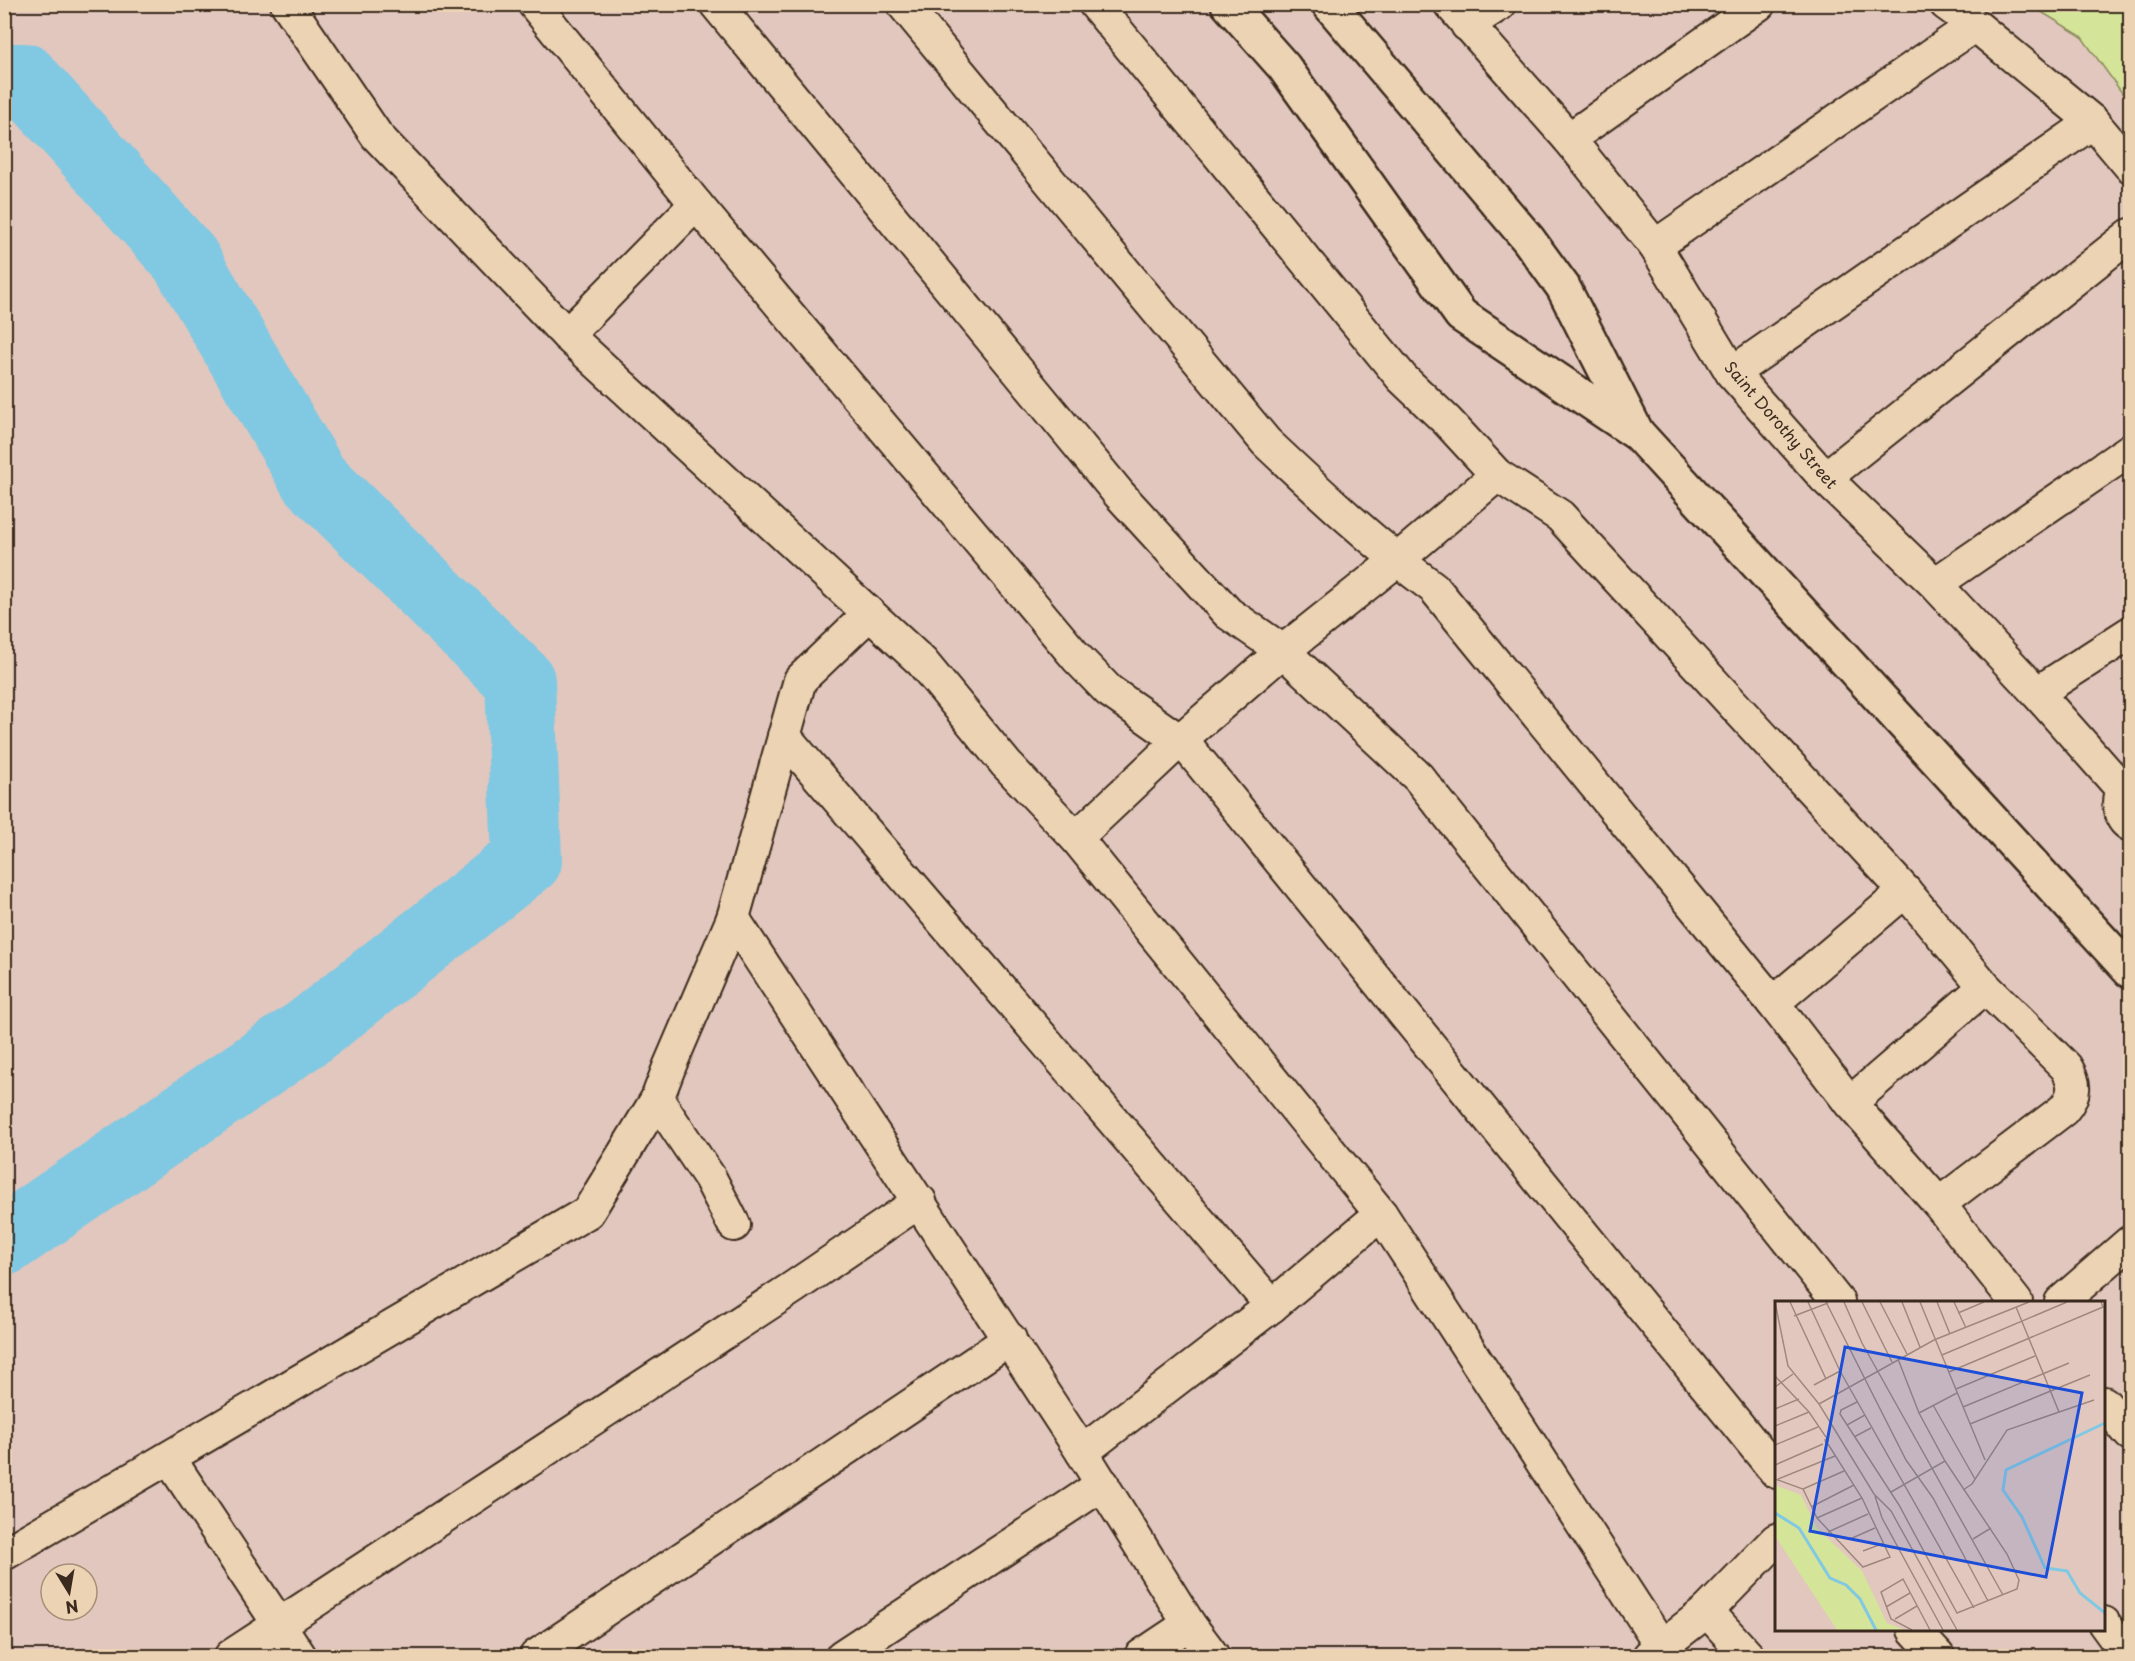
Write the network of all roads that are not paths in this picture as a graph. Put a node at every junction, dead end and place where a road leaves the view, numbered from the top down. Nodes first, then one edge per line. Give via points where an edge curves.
1 (287, 4) edge
2 (534, 4) edge
3 (716, 4) edge
4 (903, 4) edge
5 (1095, 4) edge
6 (1228, 4) edge
7 (1329, 4) edge
8 (1500, 4) edge
9 (1759, 4) edge
10 (1946, 4) edge
11 (1459, 15) edge
12 (1975, 25) junction
13 (2093, 122) junction
14 (1569, 138) junction
15 (2130, 166) edge
16 (696, 204) junction
17 (2130, 235) edge
18 (1655, 246) junction
19 (567, 335) junction
20 (1732, 373) junction
21 (1638, 435) junction
22 (2130, 450) edge
23 (1497, 475) junction
24 (1825, 478) junction
25 (1396, 561) junction
26 (1935, 585) junction
27 (868, 614) junction
28 (2130, 633) edge
29 (1283, 651) junction
30 (2037, 693) junction
31 (784, 736) junction
32 (1179, 741) junction
33 (2126, 786) edge
34 (2130, 825) edge
35 (1076, 838) junction
36 (1905, 891) junction
37 (733, 918) junction
38 (2130, 971) edge
39 (1986, 987) junction
40 (1773, 1003) junction
41 (657, 1099) junction
42 (1850, 1103) junction
43 (920, 1201) junction
44 (1939, 1204) junction
45 (1381, 1214) junction
46 (734, 1225) dead end
47 (2130, 1242) edge
48 (1837, 1301) edge
49 (2015, 1301) edge
50 (2062, 1301) edge
51 (1272, 1305) junction
52 (1010, 1339) junction
53 (2105, 1405) edge
54 (2130, 1434) edge
55 (1082, 1452) junction
56 (169, 1458) junction
57 (1775, 1471) edge
58 (1103, 1484) junction
59 (1775, 1541) edge
60 (4, 1554) edge
61 (1707, 1611) junction
62 (279, 1624) junction
63 (1189, 1624) junction
64 (2105, 1626) edge
65 (1916, 1631) edge
66 (1656, 1652) edge
67 (231, 1656) edge
68 (300, 1656) edge
69 (536, 1656) edge
70 (842, 1656) edge
71 (1141, 1656) edge
72 (1213, 1656) edge
73 (1748, 1656) edge
74 (1938, 1656) edge
75 (2128, 1656) edge

1 - 19 street via 377,136
2 - 16 street
3 - 29 street via 1119,494 1228,613
4 - 25 street via 1266,442
5 - 23 street via 1402,378
6 - 21 street via 1284,67 1461,315
7 - 21 street via 1549,268
8 - 11 street
9 - 14 street
10 - 12 street
11 - 14 street, Saint Dorothy Street
12 - 13 street
12 - 18 street
13 - 15 street
13 - 20 street
14 - 18 street, Saint Dorothy Street
16 - 19 street
16 - 32 street via 1077,658 1109,691
17 - 24 street
18 - 20 street, Saint Dorothy Street
19 - 27 street
20 - 24 street, Saint Dorothy Street
21 - 38 street
22 - 26 street
23 - 25 street
23 - 36 street via 1560,516
24 - 26 street, Saint Dorothy Street
25 - 29 street
25 - 40 street via 1434,588
26 - 30 street, Saint Dorothy Street
27 - 31 street via 800,681
27 - 35 street via 922,662 1006,764
28 - 30 street
29 - 32 street
29 - 48 street via 1418,777
30 - 33 street, Saint Dorothy Street
31 - 37 street
31 - 51 street
32 - 35 street
32 - 57 street
33 - 34 street via 2119,807
35 - 45 street
36 - 39 street
36 - 40 street
37 - 41 street
37 - 43 street
39 - 42 street
39 - 44 street via 2066,1067 2075,1088 2063,1110
40 - 42 street
41 - 46 street via 710,1178
41 - 56 street via 588,1212
42 - 44 street
43 - 52 street
43 - 62 street
44 - 49 street
45 - 51 street
45 - 66 street
47 - 50 street
51 - 55 street
52 - 55 street
52 - 69 street
53 - 54 street
55 - 58 street
56 - 60 street
56 - 62 street
58 - 63 street
58 - 70 street
59 - 61 street
61 - 66 street
61 - 73 street
62 - 67 street
62 - 68 street
63 - 71 street
63 - 72 street
64 - 75 street
65 - 74 street

